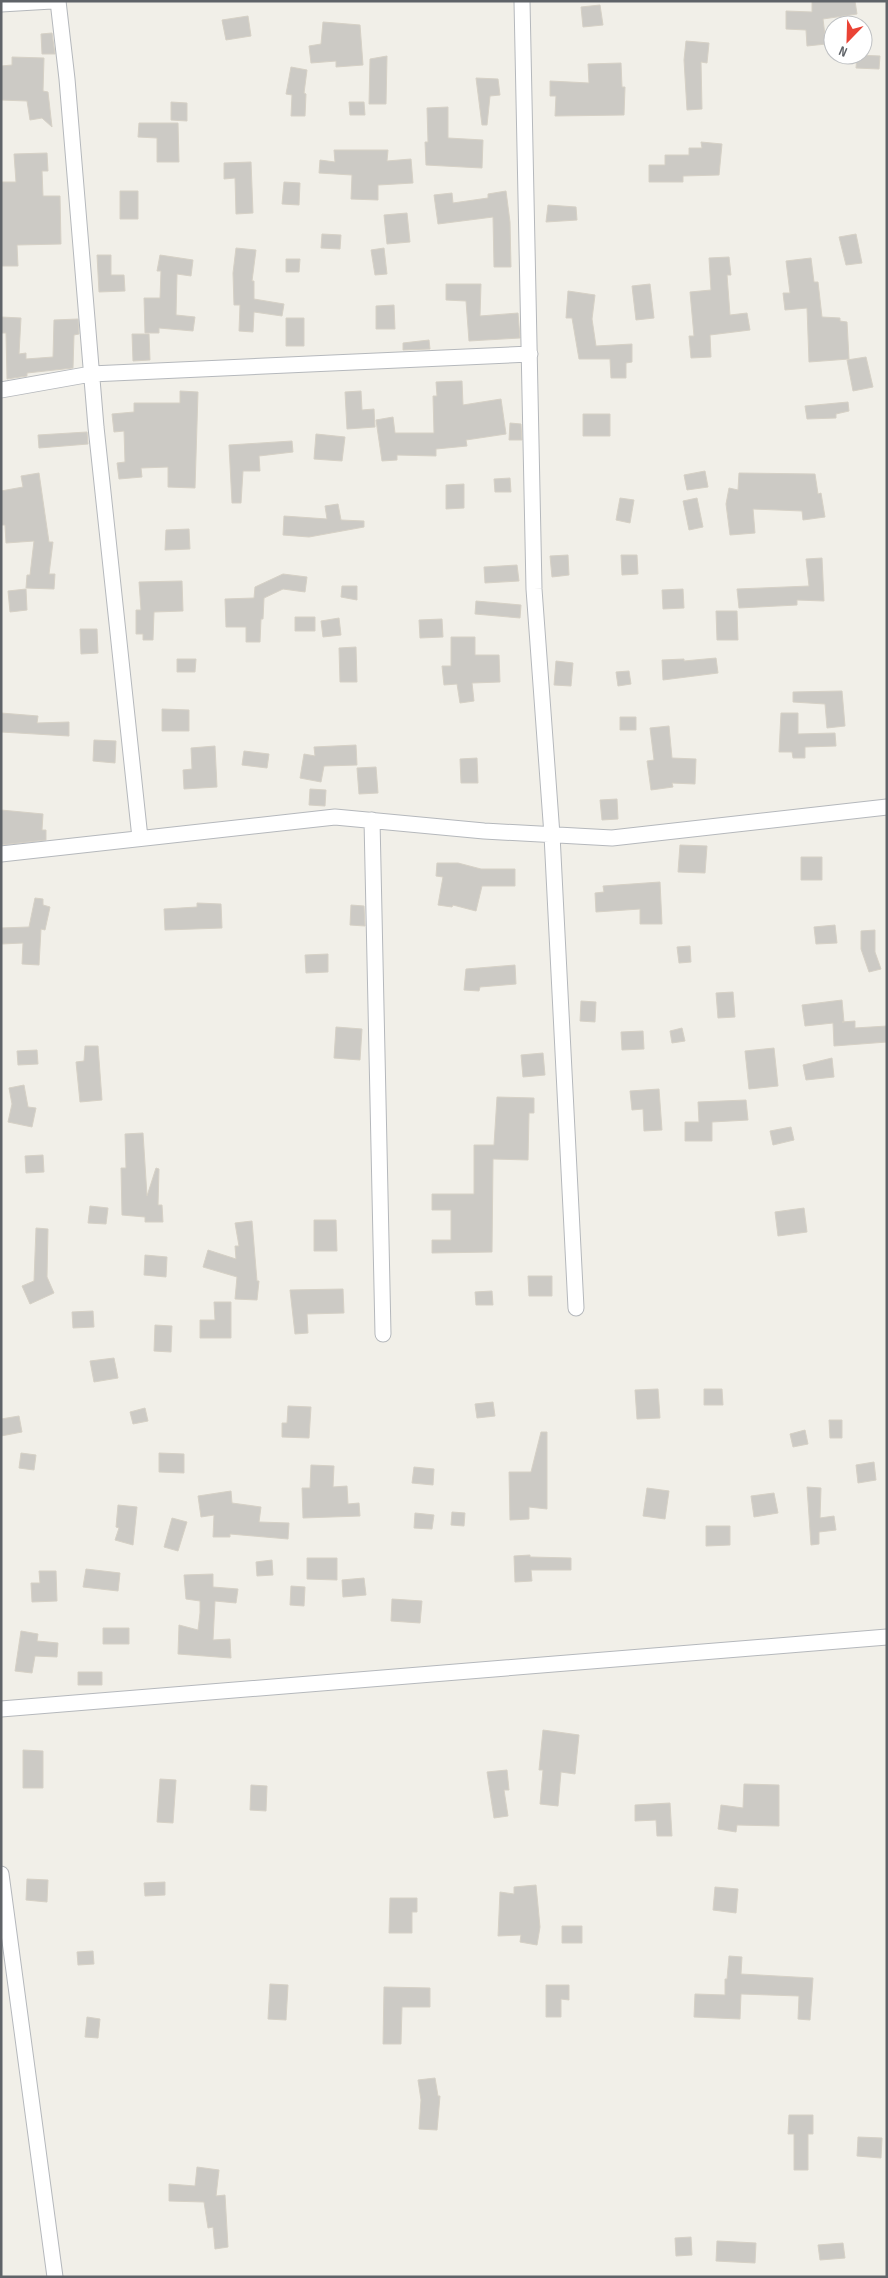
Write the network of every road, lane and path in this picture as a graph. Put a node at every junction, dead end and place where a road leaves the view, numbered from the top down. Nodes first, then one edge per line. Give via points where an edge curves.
1 (52, 1) edge
2 (58, 1) edge
3 (522, 1) edge
4 (1, 4) edge
5 (530, 354) junction
6 (91, 374) junction
7 (1, 390) edge
8 (887, 807) edge
9 (372, 820) junction
10 (552, 835) junction
11 (140, 838) junction
12 (1, 854) edge
13 (576, 1308) dead end
14 (383, 1334) dead end
15 (887, 1636) edge
16 (1, 1709) edge
17 (1, 1874) edge
18 (54, 2277) edge

1 - 4 street
2 - 6 street
3 - 5 street
5 - 6 street
5 - 10 street via 534,589
6 - 7 street
6 - 11 street
8 - 10 street via 612,838
9 - 10 street
9 - 11 street via 335,817
9 - 14 street
10 - 13 street
11 - 12 street
15 - 16 street
17 - 18 street

